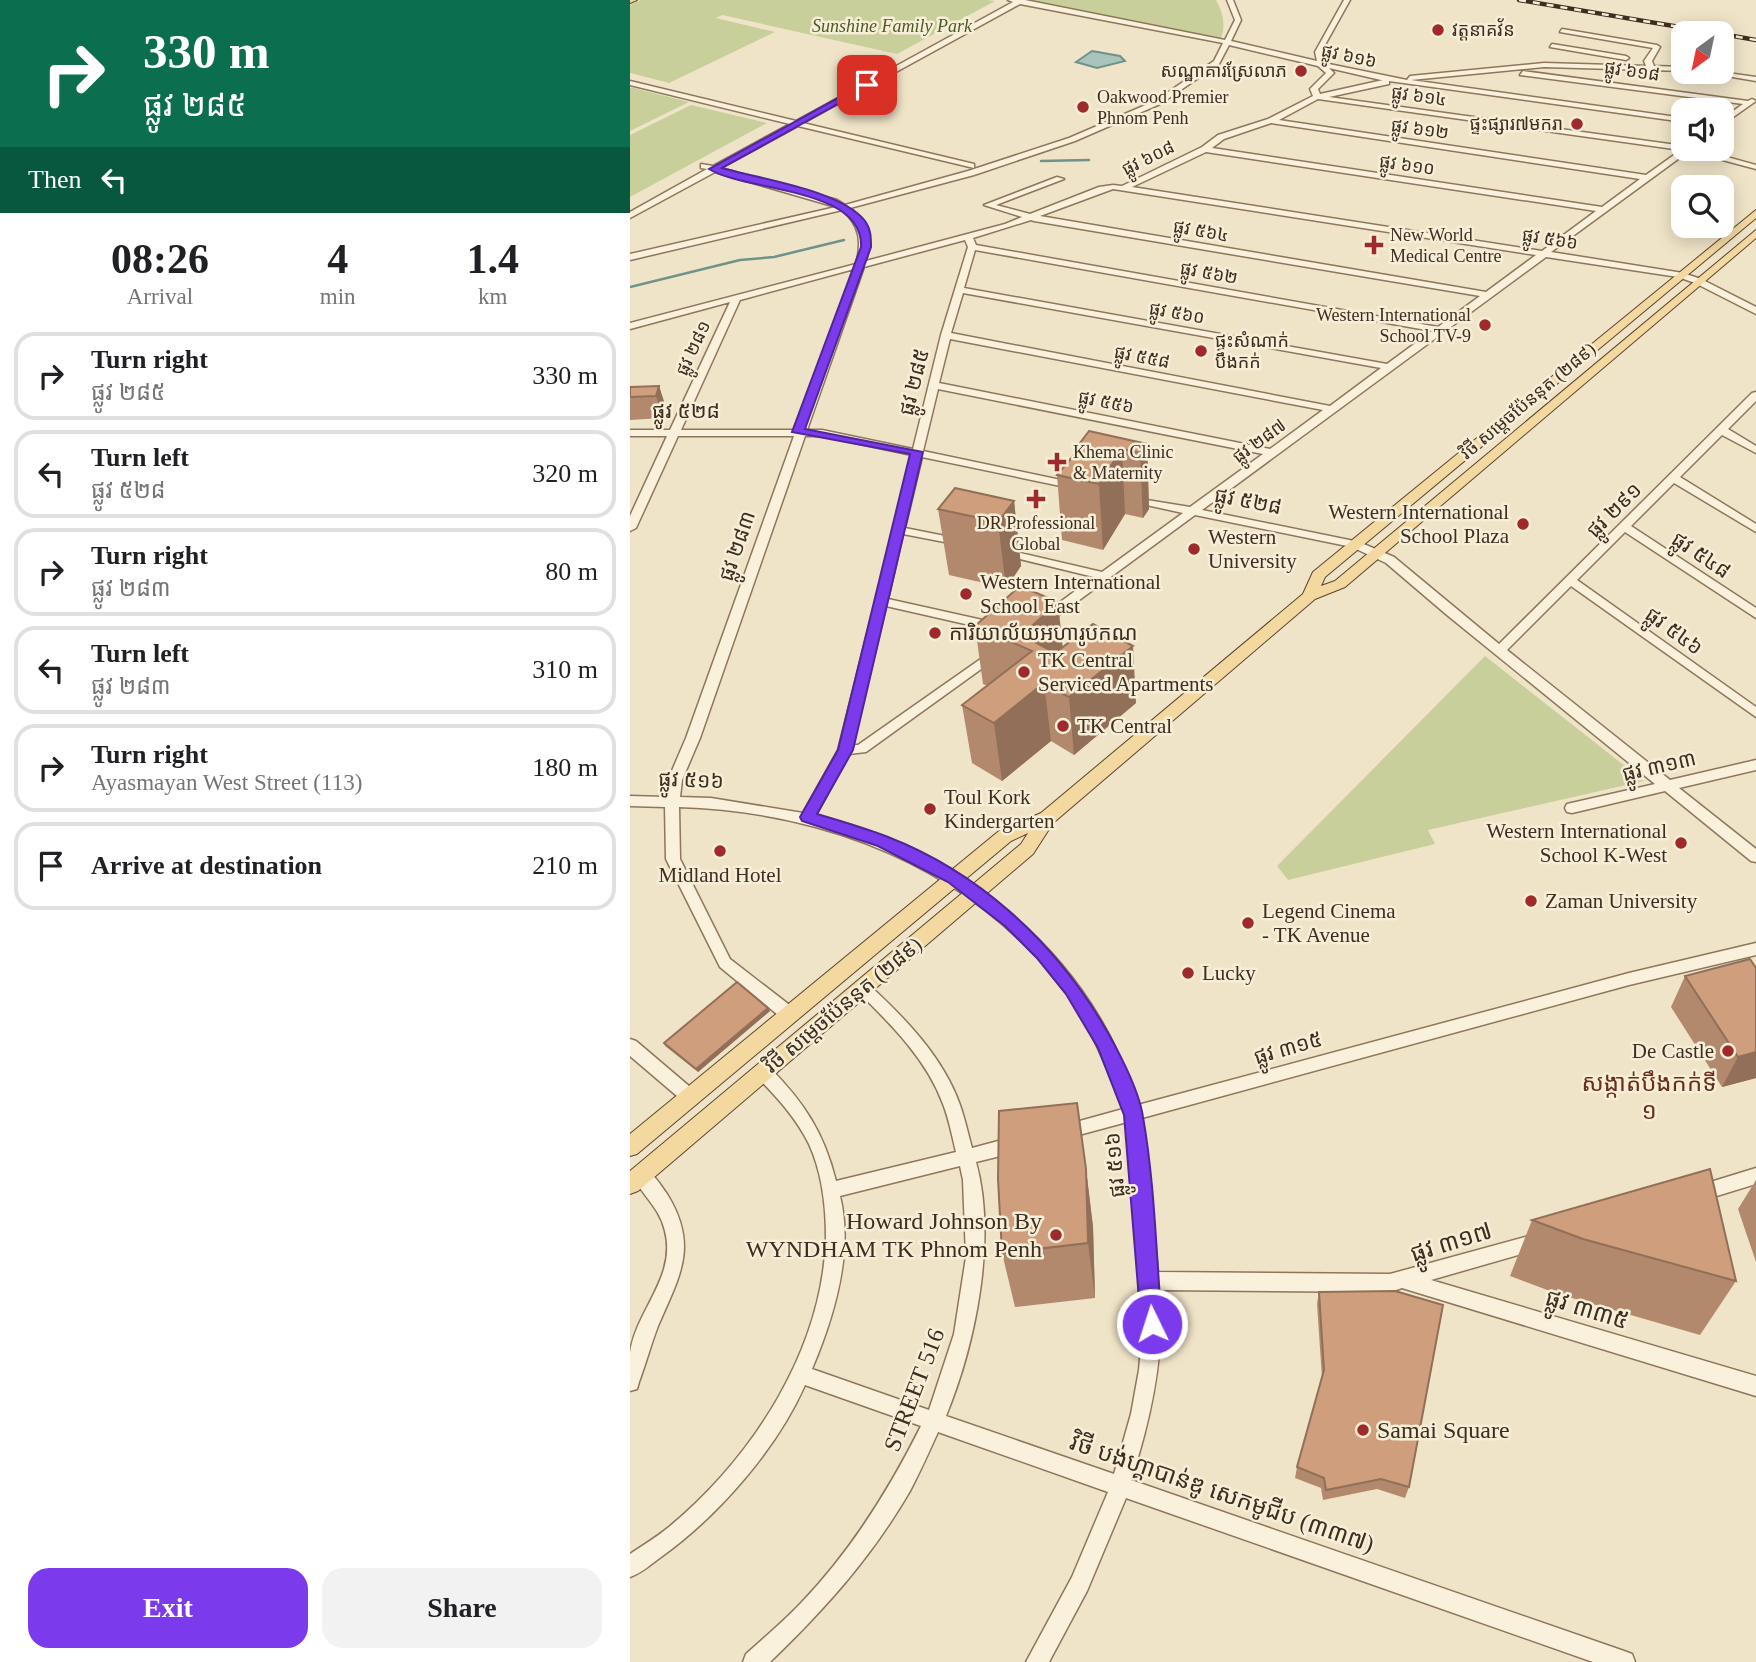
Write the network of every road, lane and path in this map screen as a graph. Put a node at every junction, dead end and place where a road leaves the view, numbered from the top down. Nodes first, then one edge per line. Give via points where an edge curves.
1 (1016, 0) edge
2 (1230, 0) edge
3 (1347, 0) edge
4 (1562, 31) dead end
5 (938, 39) junction
6 (948, 41) junction
7 (1231, 44) junction
8 (1552, 46) dead end
9 (1649, 63) junction
10 (1321, 65) junction
11 (1511, 67) junction
12 (1671, 67) edge
13 (1734, 76) edge
14 (1756, 79) edge
15 (1394, 80) junction
16 (630, 83) edge
17 (837, 93) junction
18 (847, 96) junction
19 (1317, 97) junction
20 (1753, 101) edge
21 (1734, 114) edge
22 (1671, 118) edge
23 (787, 121) junction
24 (1271, 121) junction
25 (797, 124) junction
26 (1671, 146) edge
27 (1206, 149) junction
28 (1671, 160) edge
29 (1734, 161) edge
30 (971, 166) dead end
31 (1756, 167) edge
32 (709, 168) junction
33 (1648, 178) junction
34 (1060, 179) dead end
35 (1124, 188) junction
36 (633, 205) edge
37 (646, 206) junction
38 (842, 206) junction
39 (1604, 210) junction
40 (630, 215) edge
41 (1034, 218) junction
42 (1753, 219) edge
43 (1756, 233) edge
44 (970, 242) junction
45 (1544, 254) junction
46 (630, 257) edge
47 (860, 265) junction
48 (1679, 275) junction
49 (1698, 281) junction
50 (959, 290) junction
51 (1488, 295) junction
52 (736, 299) junction
53 (1756, 311) edge
54 (630, 326) edge
55 (1618, 326) junction
56 (1440, 330) junction
57 (1637, 333) junction
58 (946, 335) junction
59 (1389, 367) junction
60 (933, 385) junction
61 (1756, 395) edge
62 (1332, 409) junction
63 (1722, 430) junction
64 (674, 432) junction
65 (798, 432) junction
66 (630, 433) edge
67 (1756, 450) edge
68 (917, 452) junction
69 (1272, 453) junction
70 (1673, 477) junction
71 (1091, 489) edge
72 (1116, 495) edge
73 (636, 501) edge
74 (1192, 512) junction
75 (1624, 527) junction
76 (630, 528) edge
77 (1756, 529) edge
78 (898, 530) junction
79 (1355, 544) junction
80 (1376, 553) junction
81 (1104, 576) junction
82 (1570, 580) junction
83 (1310, 596) junction
84 (881, 601) junction
85 (1756, 614) edge
86 (1037, 625) edge
87 (1012, 631) edge
88 (1007, 646) edge
89 (1499, 651) junction
90 (1756, 713) edge
91 (845, 750) junction
92 (1756, 765) edge
93 (1668, 786) junction
94 (673, 800) junction
95 (630, 801) edge
96 (1572, 808) dead end
97 (808, 817) junction
98 (1047, 818) junction
99 (1756, 857) edge
100 (954, 878) junction
101 (976, 892) junction
102 (1756, 949) edge
103 (863, 988) junction
104 (790, 1015) junction
105 (630, 1046) edge
106 (763, 1072) junction
107 (690, 1097) junction
108 (1134, 1115) junction
109 (630, 1147) edge
110 (967, 1156) junction
111 (1756, 1176) edge
112 (635, 1180) edge
113 (832, 1190) junction
114 (1674, 1201) edge
115 (1559, 1235) dead end
116 (1149, 1281) junction
117 (1404, 1281) junction
118 (802, 1375) junction
119 (630, 1382) edge
120 (1756, 1385) edge
121 (934, 1420) junction
122 (1120, 1485) junction
123 (630, 1567) edge
124 (754, 1662) edge
125 (1037, 1662) edge
126 (1624, 1662) edge

1 - 5 street
1 - 6 street
1 - 7 street, ផ្លូវ ៦១៦
2 - 7 street via 1238,18
3 - 10 street via 1318,52
4 - 9 street via 1657,47
5 - 6 street
5 - 17 street
6 - 18 street
7 - 10 street, ផ្លូវ ៦១៦
7 - 38 street via 1191,82 1124,119 1023,158
8 - 9 street
9 - 11 street, ផ្លូវ ៦០៨
9 - 12 street, ផ្លូវ ៦០៨
10 - 15 street, ផ្លូវ ៦១៦
10 - 19 street via 1330,74 1314,89
11 - 15 street, ផ្លូវ ៦០៨
11 - 20 street, ផ្លូវ ៦១៨ via 1518,72
13 - 14 street
15 - 19 street, ផ្លូវ ៦០៨
15 - 22 street, ផ្លូវ ៦១៦
16 - 23 street
17 - 18 street
17 - 23 street
18 - 25 street
19 - 24 street, ផ្លូវ ៦០៨
19 - 26 street, ផ្លូវ ៦១៤
20 - 21 street
23 - 25 street
23 - 32 street
24 - 27 street, ផ្លូវ ៦០៨ via 1230,133
24 - 33 street, ផ្លូវ ៦១២
25 - 30 street
25 - 32 street
27 - 35 street, ផ្លូវ ៦០៨
27 - 39 street, ផ្លូវ ៦១០
28 - 33 street, ផ្លូវ ២៨៧
29 - 31 street, ផ្លូវ ៦១៤
32 - 36 street
32 - 37 street
32 - 38 street
33 - 39 street, ផ្លូវ ២៨៧
34 - 41 street, ផ្លូវ ៥៦៤ via 988,205
35 - 41 street, ផ្លូវ ៦០៨ via 1102,189
35 - 45 street, ផ្លូវ ៥៦៦
36 - 37 street
37 - 40 street
38 - 46 street
38 - 47 street, ផ្លូវ ២៨៣ via 861,222 867,235
39 - 45 street, ផ្លូវ ២៨៧
41 - 44 street, ផ្លូវ ៦០៨
41 - 51 street, ផ្លូវ ៥៦៤
42 - 48 main road, វិថី សម្តេចប៉ែននុត (២៨៩)
43 - 49 main road, វិថី សម្តេចប៉ែននុត (២៨៩)
44 - 47 street, ផ្លូវ ៦០៨
44 - 50 street, ផ្លូវ ២៨៥
44 - 56 street, ផ្លូវ ៥៦២
45 - 48 street, ផ្លូវ ៥៦៦
45 - 51 street, ផ្លូវ ២៨៧
47 - 52 street, ផ្លូវ ៦០៨
47 - 65 street, ផ្លូវ ២៨៣
48 - 49 street, ផ្លូវ ៥៦៦
48 - 55 main road, វិថី សម្តេចប៉ែននុត (២៨៩)
49 - 53 street, ផ្លូវ ៥៦៦
49 - 57 main road, វិថី សម្តេចប៉ែននុត (២៨៩)
50 - 58 street, ផ្លូវ ២៨៥
50 - 59 street, ផ្លូវ ៥៦០
51 - 56 street, ផ្លូវ ២៨៧
52 - 54 street, ផ្លូវ ៦០៨
52 - 64 street, ផ្លូវ ២៨១
55 - 57 main road
55 - 79 main road, វិថី សម្តេចប៉ែននុត (២៨៩)
56 - 59 street, ផ្លូវ ២៨៧
57 - 80 main road, វិថី សម្តេចប៉ែននុត (២៨៩)
58 - 60 street, ផ្លូវ ២៨៥
58 - 62 street, ផ្លូវ ៥៥៨
59 - 62 street, ផ្លូវ ២៨៧
60 - 68 street, ផ្លូវ ២៨៥
60 - 69 street, ផ្លូវ ៥៥៦
61 - 63 street, ផ្លូវ ២៩១
62 - 69 street, ផ្លូវ ២៨៧
63 - 67 street
63 - 70 street, ផ្លូវ ២៩១
64 - 65 street, ផ្លូវ ៥២៨
64 - 66 street, ផ្លូវ ៥២៨
64 - 73 street, ផ្លូវ ២៨១
65 - 68 street, ផ្លូវ ៥២៨
65 - 94 street, ផ្លូវ ២៨៣ via 675,780
68 - 71 street, ផ្លូវ ៥២៨
68 - 78 street, ផ្លូវ ២៨៥
69 - 74 street, ផ្លូវ ២៨៧
70 - 75 street, ផ្លូវ ២៩១
70 - 77 street
72 - 74 street, ផ្លូវ ៥២៨
73 - 76 street, ផ្លូវ ២៨១
74 - 79 street, ផ្លូវ ៥២៨
74 - 81 street, ផ្លូវ ២៨៧
75 - 82 street, ផ្លូវ ២៩១
75 - 85 street, ផ្លូវ ៥៤៨
78 - 81 street
78 - 84 street, ផ្លូវ ២៨៥
79 - 80 street, ផ្លូវ ៥២៨
79 - 83 main road, វិថី សម្តេចប៉ែននុត (២៨៩) via 1318,575
80 - 83 main road, វិថី សម្តេចប៉ែននុត (២៨៩) via 1340,584
80 - 89 street, ផ្លូវ ៥២៨
81 - 86 street, ផ្លូវ ២៨៧
82 - 89 street, ផ្លូវ ២៩១
82 - 90 street, ផ្លូវ ៥៤៦
83 - 98 main road, វិថី សម្តេចប៉ែននុត (២៨៩)
84 - 87 street
84 - 91 street, ផ្លូវ ២៨៥
88 - 91 street via 861,749
89 - 93 street, ផ្លូវ ៥២៨
91 - 97 street, ផ្លូវ ២៨៥
92 - 93 street, ផ្លូវ ៣១៣
93 - 96 street, ផ្លូវ ៣១៣
93 - 99 street, ផ្លូវ ៥២៨
94 - 95 street, ផ្លូវ ៥១៦
94 - 97 street, ផ្លូវ ៥១៦ via 739,804
94 - 104 street, ផ្លូវ ២៨៣ via 673,859 725,963
97 - 100 street, ផ្លូវ ៥១៦ via 884,842
98 - 100 main road, វិថី សម្តេចប៉ែននុត (២៨៩) via 1005,836
98 - 101 main road, វិថី សម្តេចប៉ែននុត (២៨៩) via 1027,849
100 - 101 street, ផ្លូវ ៥១៦
100 - 104 main road, វិថី សម្តេចប៉ែននុត (២៨៩)
101 - 103 main road, វិថី សម្តេចប៉ែននុត (២៨៩)
101 - 108 street, ផ្លូវ ៥១៦ via 1043,953 1072,989 1106,1045
102 - 108 street, ផ្លូវ ៣១៥ via 1629,979
103 - 106 main road, វិថី សម្តេចប៉ែននុត (២៨៩)
103 - 110 street, STREET 516 via 899,1021 929,1060 952,1105
104 - 107 main road, វិថី សម្តេចប៉ែននុត (២៨៩)
105 - 107 street
106 - 112 main road, វិថី សម្តេចប៉ែននុត (២៨៩)
106 - 113 street via 788,1096 807,1124
107 - 109 main road, វិថី សម្តេចប៉ែននុត (២៨៩)
108 - 110 street, ផ្លូវ ៣១៥
108 - 116 street, ផ្លូវ ៥១៦
110 - 113 street, ផ្លូវ ៣១៥
110 - 121 street, STREET 516 via 975,1215 973,1280 960,1349
111 - 114 street
112 - 119 street via 660,1195 675,1227 676,1252 674,1271
113 - 118 street via 836,1247 826,1310
115 - 117 street, ផ្លូវ ៣១៧
116 - 117 street, ផ្លូវ ៣១៧ via 1345,1285
116 - 122 street, ផ្លូវ ៥១៦ via 1152,1324 1146,1385
117 - 120 street, ផ្លូវ ៣៣៥
118 - 121 street, វិថី បង់ហ្គាបាន់ឌូ សេកមូជីប (៣៣៧)
118 - 123 street via 773,1425 736,1474 691,1520
121 - 122 street, វិថី បង់ហ្គាបាន់ឌូ សេកមូជីប (៣៣៧)
121 - 124 street, STREET 516 via 873,1531 825,1592
122 - 125 street, ផ្លូវ ៥១៦ via 1072,1603
122 - 126 street, វិថី បង់ហ្គាបាន់ឌូ សេកមូជីប (៣៣៧)

